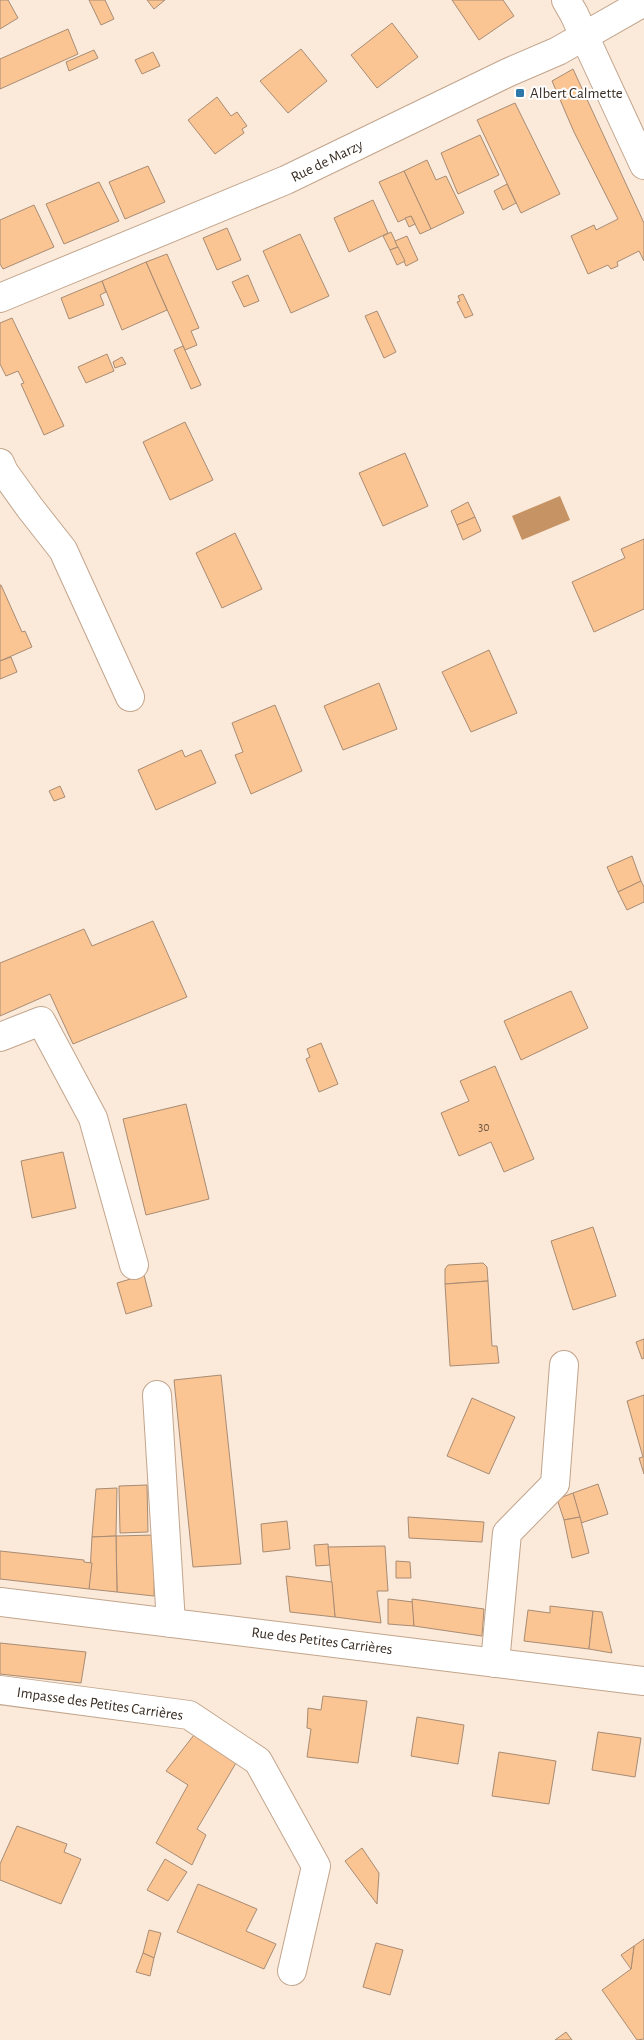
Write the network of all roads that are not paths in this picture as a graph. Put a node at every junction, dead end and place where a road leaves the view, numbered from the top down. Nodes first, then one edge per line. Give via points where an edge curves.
1 (566, 0) edge
2 (644, 2) edge
3 (584, 37) junction
4 (644, 166) edge
5 (0, 298) edge
6 (0, 463) edge
7 (130, 697) dead end
8 (0, 1037) edge
9 (134, 1265) dead end
10 (564, 1365) dead end
11 (157, 1395) dead end
12 (0, 1602) edge
13 (171, 1623) junction
14 (495, 1663) junction
15 (644, 1681) edge
16 (0, 1690) edge
17 (292, 1971) dead end

1 - 3 street
2 - 3 street, Rue de Marzy
3 - 4 street
3 - 5 street, Rue de Marzy via 286,180
6 - 7 street via 63,550
8 - 9 street via 41,1021 93,1118
10 - 14 street via 555,1484 508,1533
11 - 13 street
12 - 13 street, Rue des Petites Carrières
13 - 14 street, Rue des Petites Carrières
14 - 15 street, Rue des Petites Carrières
16 - 17 street, Impasse des Petites Carrières via 189,1715 258,1761 316,1866

